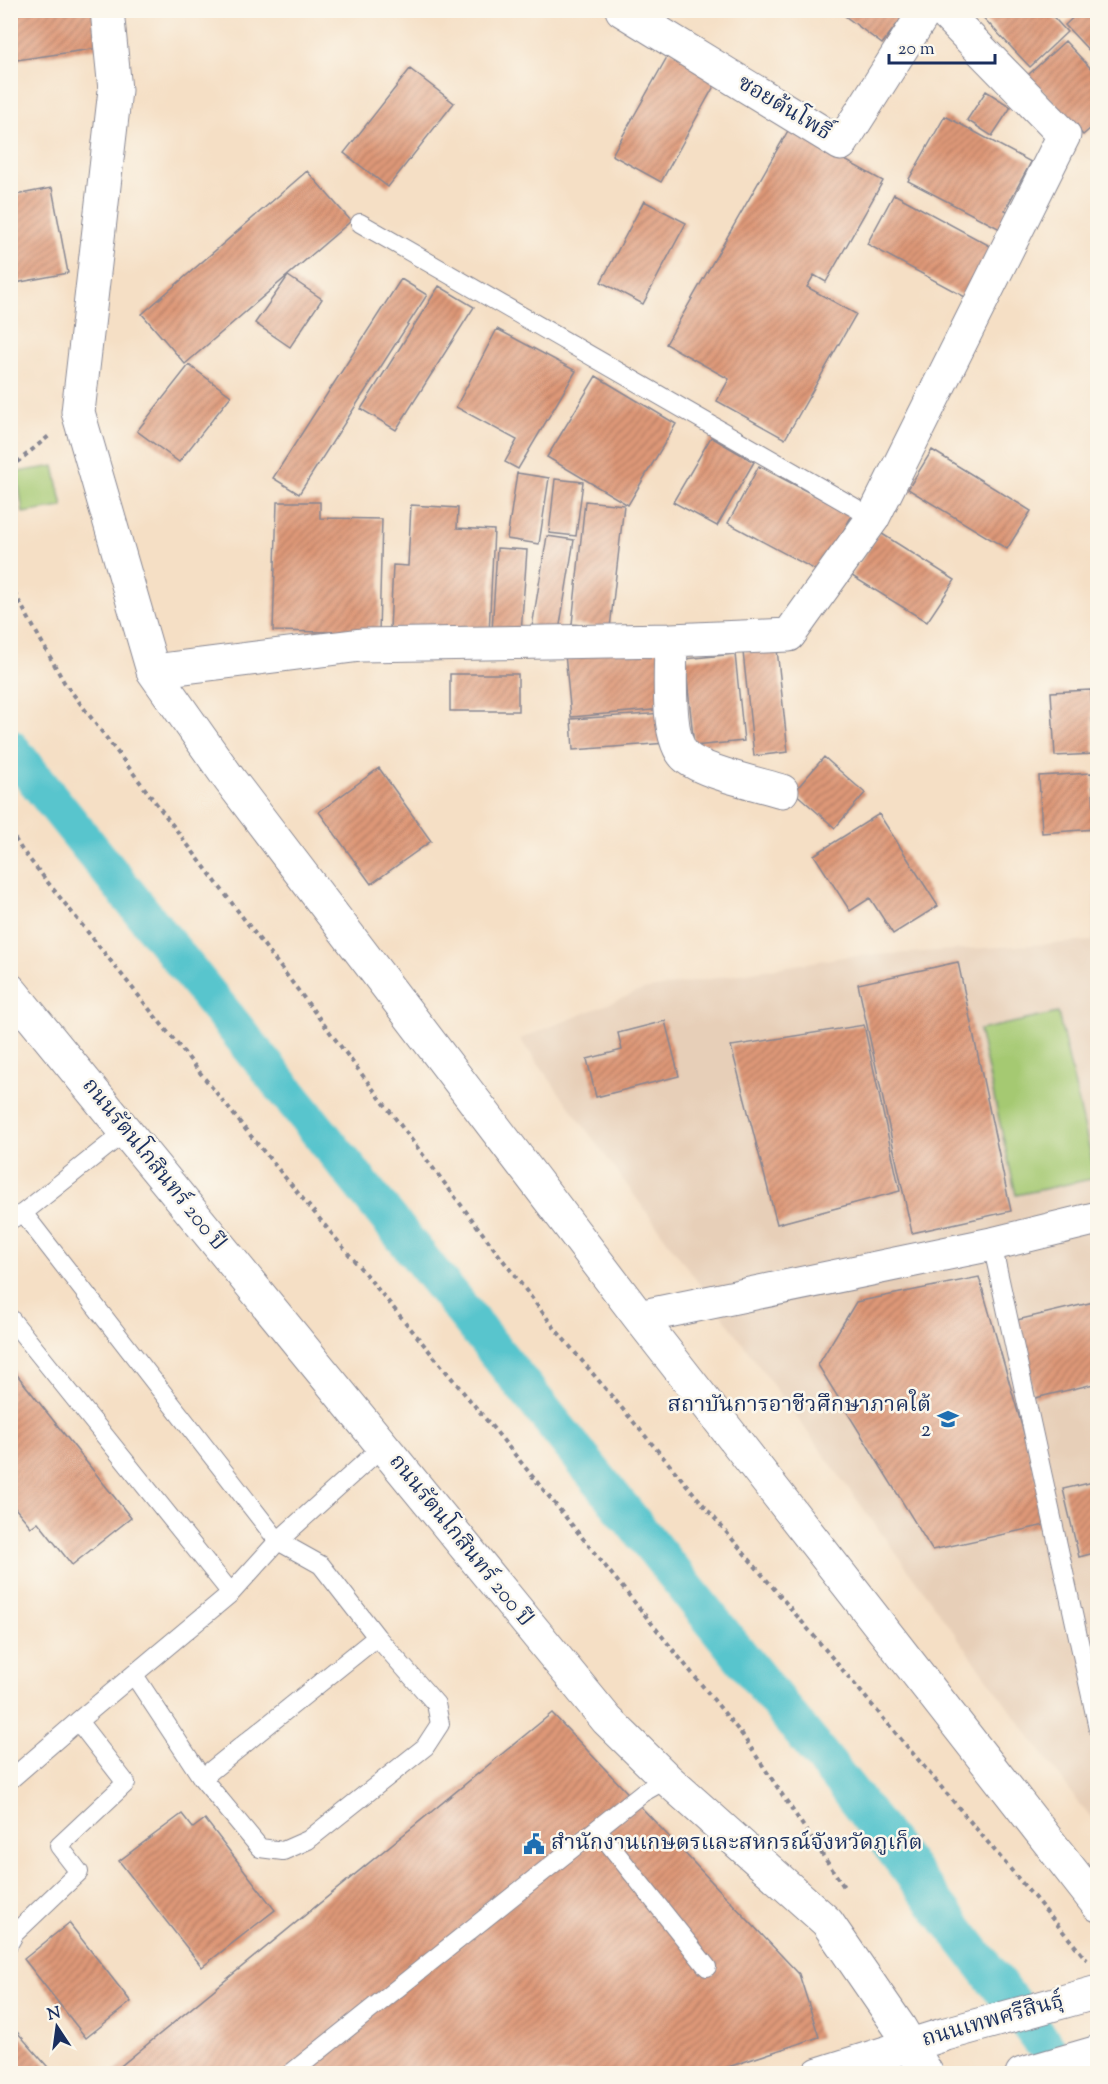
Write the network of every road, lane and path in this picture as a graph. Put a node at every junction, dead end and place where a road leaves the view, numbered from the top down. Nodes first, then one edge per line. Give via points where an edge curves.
1 (106, 10) edge
2 (622, 10) edge
3 (926, 10) edge
4 (942, 10) edge
5 (360, 223) dead end
6 (78, 411) junction
7 (10, 468) edge
8 (873, 518) junction
9 (10, 585) edge
10 (671, 640) junction
11 (153, 671) junction
12 (782, 791) dead end
13 (10, 831) edge
14 (10, 990) edge
15 (126, 1131) junction
16 (17, 1217) edge
17 (1098, 1218) edge
18 (992, 1244) junction
19 (639, 1317) junction
20 (10, 1318) edge
21 (382, 1447) junction
22 (278, 1541) junction
23 (231, 1593) junction
24 (377, 1637) junction
25 (134, 1675) junction
26 (78, 1721) junction
27 (1098, 1728) edge
28 (202, 1778) junction
29 (667, 1779) junction
30 (10, 1780) edge
31 (597, 1829) junction
32 (844, 1888) dead end
33 (1098, 1905) edge
34 (10, 1942) edge
35 (707, 1967) dead end
36 (1093, 1977) edge
37 (909, 2045) junction
38 (1098, 2052) edge
39 (290, 2073) edge
40 (819, 2073) edge
41 (927, 2073) edge
42 (1022, 2073) edge

1 - 6 street via 115,90
2 - 3 street, ซอยต้นโพธิ์ via 841,144
4 - 8 street via 1064,135
5 - 8 lane
6 - 7 path
6 - 11 street
8 - 10 street via 789,635
9 - 36 path via 64,682 556,1330
10 - 11 street via 361,645
10 - 12 street via 676,744 686,758
11 - 19 street via 237,790
13 - 32 path via 250,1136 743,1736
14 - 15 street, ถนนรัตนโกสินทร์ 200 ปี
15 - 16 lane
15 - 21 street, ถนนรัตนโกสินทร์ 200 ปี
16 - 22 lane
17 - 18 street
18 - 19 street
18 - 27 lane
19 - 33 street
20 - 23 lane
21 - 22 lane
21 - 29 street, ถนนรัตนโกสินทร์ 200 ปี via 607,1720
22 - 23 lane
22 - 24 lane via 321,1565
23 - 25 lane
24 - 28 lane
24 - 28 lane via 436,1704 440,1724 424,1747 308,1840 283,1851 260,1848
25 - 26 lane
25 - 28 lane
26 - 30 lane
26 - 34 lane via 126,1783 59,1846 79,1872
29 - 31 lane via 642,1793
29 - 37 street, ถนนรัตนโกสินทร์ 200 ปี via 827,1922
31 - 35 lane
31 - 39 lane
36 - 37 street, ถนนเทพศรีสินธุ์
37 - 40 street, ถนนเทพศรีสินธุ์
37 - 41 street, ถนนรัตนโกสินทร์ 200 ปี
38 - 42 street

